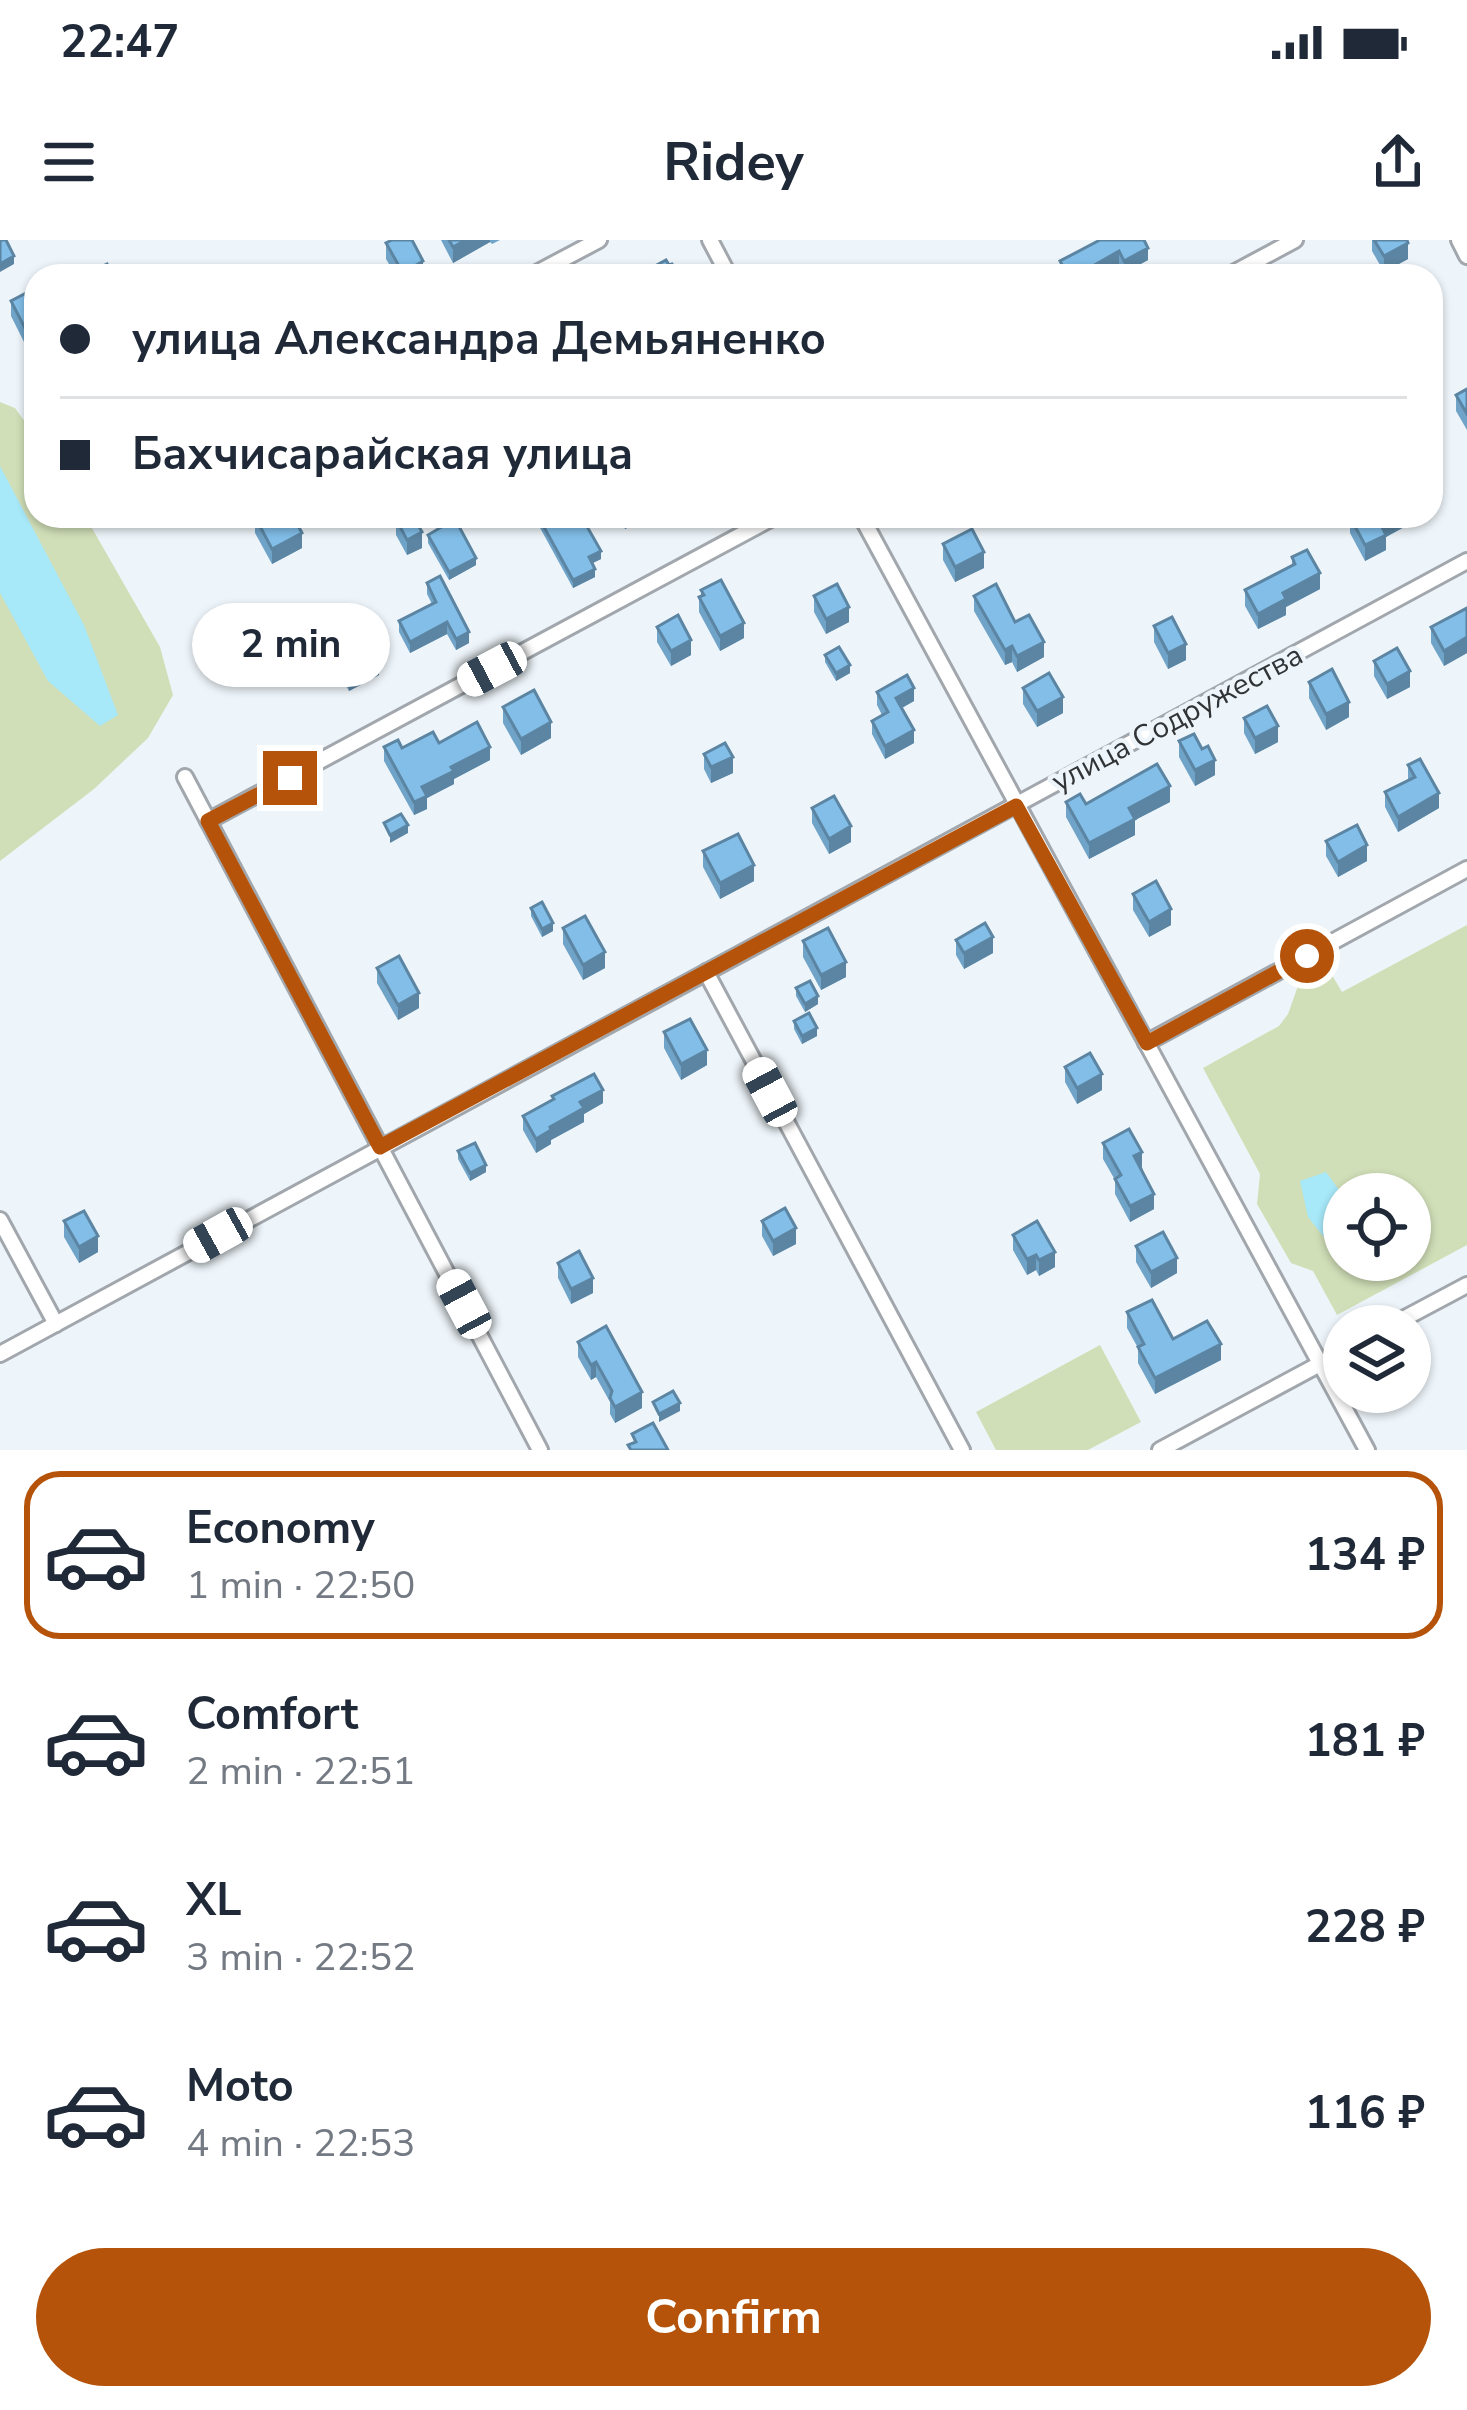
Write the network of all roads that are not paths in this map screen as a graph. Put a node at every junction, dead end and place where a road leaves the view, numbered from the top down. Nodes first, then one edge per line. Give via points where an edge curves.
1 (599, 240) edge
2 (1295, 240) edge
3 (1459, 240) edge
4 (1467, 256) edge
5 (554, 264) edge
6 (1250, 264) edge
7 (754, 528) edge
8 (867, 528) edge
9 (1467, 561) edge
10 (185, 777) dead end
11 (1016, 806) junction
12 (208, 821) junction
13 (1467, 869) edge
14 (706, 972) junction
15 (1147, 1043) junction
16 (380, 1147) junction
17 (0, 1220) edge
18 (1467, 1285) edge
19 (1429, 1305) edge
20 (56, 1324) junction
21 (0, 1354) edge
22 (1323, 1362) edge
23 (1319, 1364) junction
24 (540, 1450) edge
25 (962, 1450) edge
26 (1160, 1450) edge
27 (1367, 1450) edge

1 - 5 street
2 - 6 street
3 - 4 street
7 - 12 street
8 - 11 street
9 - 11 street, улица Содружества
10 - 12 street
11 - 14 street, улица Содружества
11 - 15 street
12 - 16 street
13 - 15 street
14 - 16 street, улица Содружества
14 - 25 street
15 - 23 street
16 - 20 street, улица Содружества
16 - 24 street
17 - 20 street
18 - 19 street
20 - 21 street, улица Содружества
22 - 23 street
23 - 26 street
23 - 27 street

